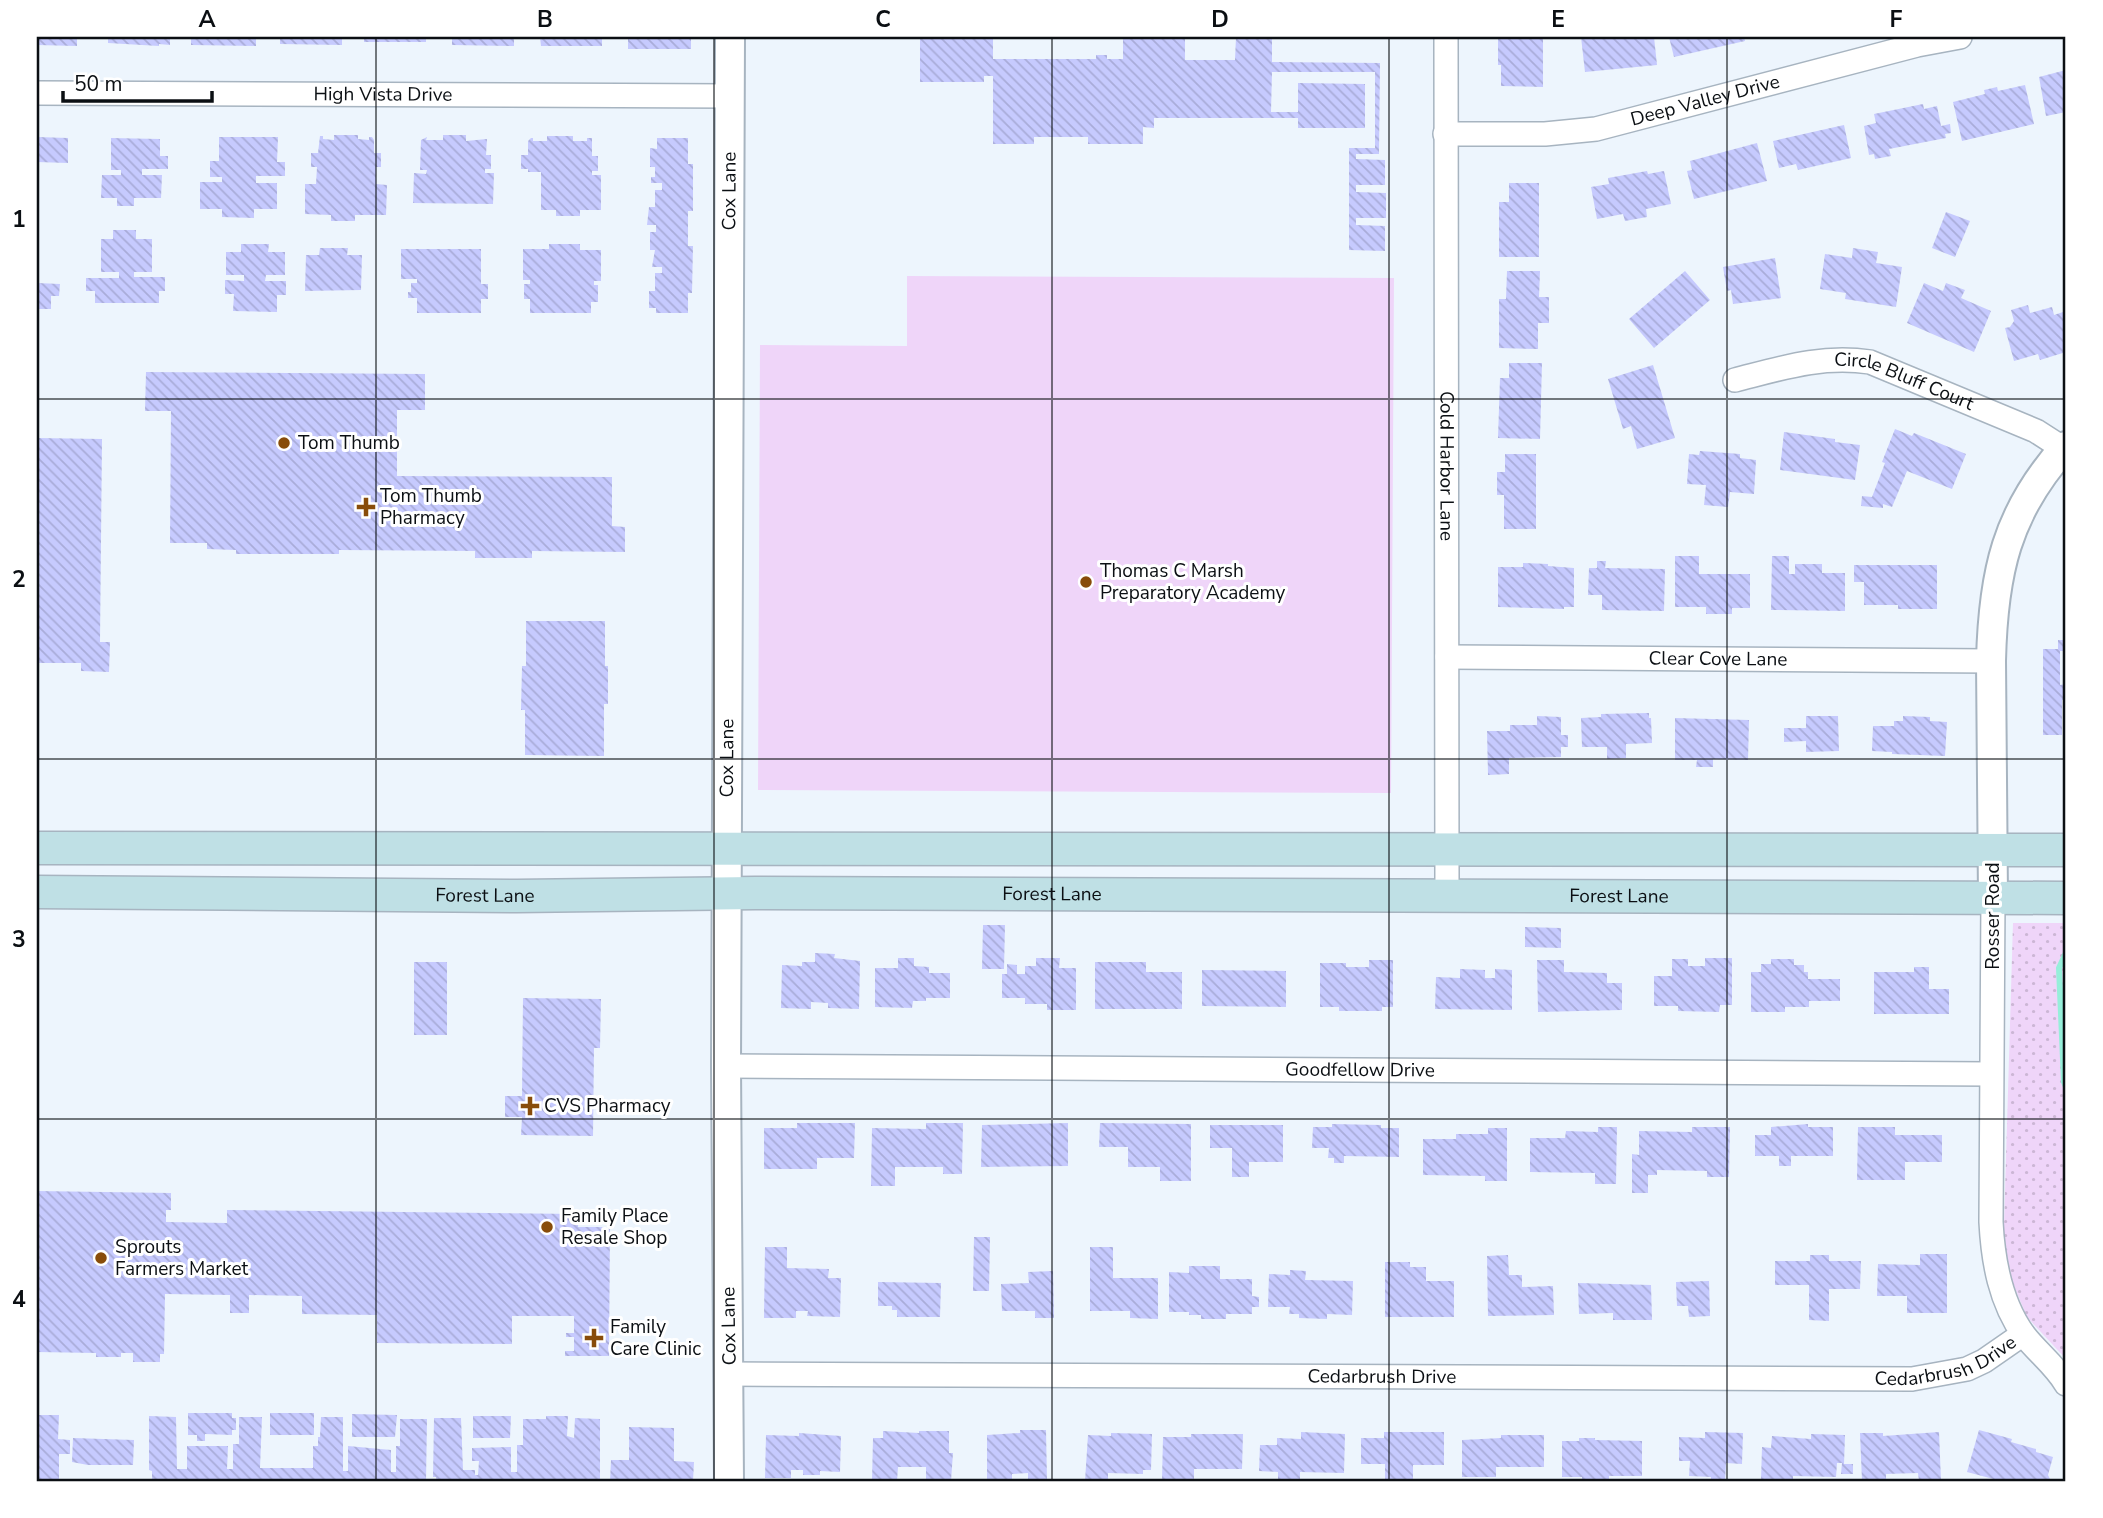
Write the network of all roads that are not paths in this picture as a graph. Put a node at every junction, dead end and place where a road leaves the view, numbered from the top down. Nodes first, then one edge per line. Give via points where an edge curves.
1 (730, 37) edge
2 (1447, 37) edge
3 (1959, 37) edge
4 (37, 93) edge
5 (730, 96) junction
6 (1446, 134) junction
7 (1735, 380) dead end
8 (2065, 447) edge
9 (1447, 657) junction
10 (1991, 661) junction
11 (37, 848) edge
12 (348, 848) junction
13 (727, 849) junction
14 (1447, 849) junction
15 (1993, 850) junction
16 (2066, 850) edge
17 (37, 892) edge
18 (727, 893) junction
19 (347, 894) junction
20 (1447, 896) junction
21 (1993, 898) junction
22 (2066, 898) edge
23 (726, 1066) junction
24 (1992, 1074) junction
25 (2023, 1334) junction
26 (729, 1374) junction
27 (2066, 1384) edge
28 (729, 1481) edge

1 - 5 street, Cox Lane
2 - 6 street, Cold Harbor Lane
3 - 6 street, Deep Valley Drive via 1596,129
4 - 5 street, High Vista Drive
5 - 13 street, Cox Lane
6 - 9 street, Cold Harbor Lane
7 - 8 street, Circle Bluff Court via 1812,360 1870,362
8 - 10 street, Rosser Road via 2037,482 2012,527 1997,581
9 - 10 street, Clear Cove Lane
9 - 14 street, Cold Harbor Lane
10 - 15 street, Rosser Road
11 - 12 main road
12 - 13 main road
12 - 19 main road
13 - 14 main road
13 - 18 street, Cox Lane
14 - 15 main road
14 - 20 street, Cold Harbor Lane
15 - 16 main road
15 - 21 street, Rosser Road
17 - 19 main road, Forest Lane
18 - 19 main road, Forest Lane
18 - 20 main road, Forest Lane
18 - 23 street, Cox Lane
20 - 21 main road, Forest Lane
21 - 22 main road, Forest Lane
21 - 24 street, Rosser Road
23 - 24 street, Goodfellow Drive
23 - 26 street, Cox Lane
24 - 25 street, Rosser Road via 1993,1257 2002,1293
25 - 26 street, Cedarbrush Drive via 1967,1369 1912,1379
25 - 27 street, Rosser Road
26 - 28 street, Cox Lane

